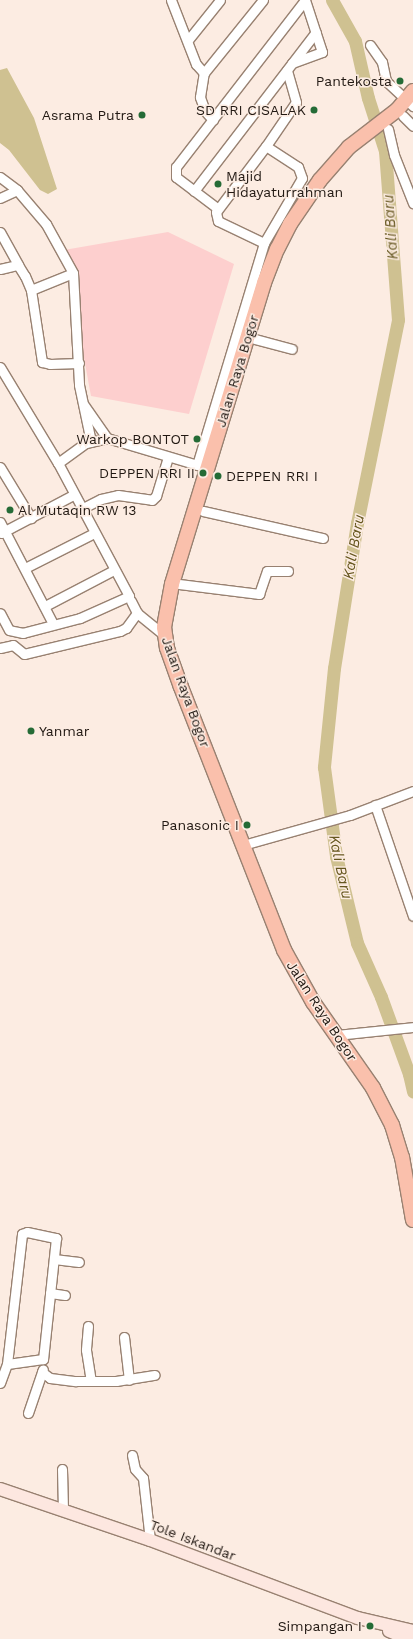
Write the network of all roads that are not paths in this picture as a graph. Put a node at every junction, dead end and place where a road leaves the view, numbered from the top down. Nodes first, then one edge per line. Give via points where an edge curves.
1 (220, 0) edge
2 (263, 0) edge
3 (173, 1) edge
4 (316, 32) junction
5 (188, 40) junction
6 (370, 46) dead end
7 (290, 67) junction
8 (204, 74) junction
9 (409, 104) edge
10 (213, 120) junction
11 (413, 126) edge
12 (386, 127) junction
13 (266, 146) junction
14 (353, 150) junction
15 (0, 177) edge
16 (17, 190) junction
17 (194, 191) junction
18 (0, 198) edge
19 (413, 203) edge
20 (218, 208) junction
21 (0, 232) edge
22 (264, 243) junction
23 (18, 265) junction
24 (0, 269) edge
25 (73, 273) junction
26 (31, 290) junction
27 (255, 339) junction
28 (292, 349) dead end
29 (79, 363) junction
30 (0, 367) edge
31 (84, 404) junction
32 (107, 438) junction
33 (91, 442) junction
34 (168, 457) junction
35 (58, 463) junction
36 (0, 466) edge
37 (207, 468) junction
38 (73, 495) junction
39 (81, 509) junction
40 (203, 511) junction
41 (31, 518) junction
42 (0, 522) edge
43 (3, 533) edge
44 (94, 534) junction
45 (323, 538) dead end
46 (26, 568) junction
47 (114, 570) junction
48 (288, 571) dead end
49 (179, 584) junction
50 (130, 598) junction
51 (45, 606) junction
52 (137, 612) junction
53 (0, 614) edge
54 (54, 624) junction
55 (165, 636) junction
56 (0, 648) edge
57 (413, 791) edge
58 (375, 805) junction
59 (246, 844) junction
60 (410, 896) edge
61 (413, 916) edge
62 (413, 1026) edge
63 (340, 1034) junction
64 (413, 1184) edge
65 (413, 1220) edge
66 (54, 1260) junction
67 (79, 1262) dead end
68 (50, 1293) junction
69 (65, 1295) dead end
70 (88, 1326) dead end
71 (124, 1337) dead end
72 (43, 1359) junction
73 (6, 1364) junction
74 (42, 1372) junction
75 (156, 1375) dead end
76 (129, 1380) junction
77 (91, 1382) junction
78 (0, 1383) edge
79 (28, 1413) dead end
80 (132, 1455) dead end
81 (62, 1469) dead end
82 (0, 1489) edge
83 (63, 1510) junction
84 (150, 1540) junction
85 (373, 1622) junction
86 (413, 1631) edge
87 (408, 1639) edge

1 - 5 street
2 - 8 street
3 - 5 street
4 - 7 street
4 - 7 street via 322,48 321,54
4 - 10 street via 304,0
5 - 8 street via 196,64
6 - 9 street via 382,62 386,81
7 - 13 street via 296,102
7 - 17 street
8 - 10 street via 200,97 205,111
9 - 11 street
9 - 12 highway, Jalan Raya Bogor
10 - 17 street via 176,167 176,177
12 - 14 highway, Jalan Raya Bogor
12 - 19 street
13 - 20 street
13 - 22 street via 298,167 303,174
14 - 27 highway, Jalan Raya Bogor via 295,232 274,281
14 - 37 highway, Jalan Raya Bogor via 308,196 277,249 264,283
15 - 16 street
16 - 18 street
16 - 25 street via 46,224
17 - 20 street
20 - 22 street via 218,221
21 - 23 street
22 - 37 street
23 - 24 street
23 - 26 street
25 - 26 street
25 - 29 street
26 - 29 street via 42,362
27 - 28 street
27 - 37 highway, Jalan Raya Bogor
29 - 31 street via 79,384
30 - 35 street
31 - 32 street
31 - 33 street
32 - 33 street
32 - 34 street
33 - 35 street via 69,453
34 - 37 street
34 - 39 street via 156,496 152,500 118,495 101,499
35 - 38 street
36 - 41 street
37 - 40 highway, Jalan Raya Bogor
37 - 55 highway, Jalan Raya Bogor via 166,603
38 - 39 street
38 - 41 street
39 - 44 street
40 - 45 street
40 - 49 highway, Jalan Raya Bogor
41 - 43 street
42 - 43 street
43 - 46 street
44 - 46 street
44 - 47 street
46 - 51 street
47 - 50 street
47 - 51 street
48 - 49 street via 267,571 259,594
49 - 59 highway, Jalan Raya Bogor via 172,612 173,642
50 - 52 street
50 - 54 street via 80,618
51 - 54 street
52 - 55 street
52 - 56 street via 126,628 120,631 24,654 13,645
53 - 54 street via 13,633 23,633
55 - 59 highway, Jalan Raya Bogor via 181,687
57 - 58 street
58 - 59 street via 350,815
58 - 60 street
59 - 63 highway, Jalan Raya Bogor via 297,976
60 - 61 street
62 - 63 street
63 - 64 highway, Jalan Raya Bogor via 379,1084 397,1118 406,1146
63 - 65 highway, Jalan Raya Bogor via 392,1125 402,1157
66 - 67 street
66 - 68 street
66 - 73 street via 56,1238 27,1232 22,1234
68 - 69 street
68 - 72 street
70 - 77 street via 86,1350
71 - 76 street
72 - 73 street
72 - 74 street
73 - 78 street
74 - 77 street via 50,1378
74 - 79 street
75 - 76 street
76 - 77 street
80 - 84 street via 135,1469 143,1478
81 - 83 street
82 - 83 main road, Tole Iskandar
83 - 84 main road, Tole Iskandar
84 - 85 main road, Tole Iskandar
85 - 86 main road, Tole Iskandar
85 - 87 main road, Tole Iskandar

